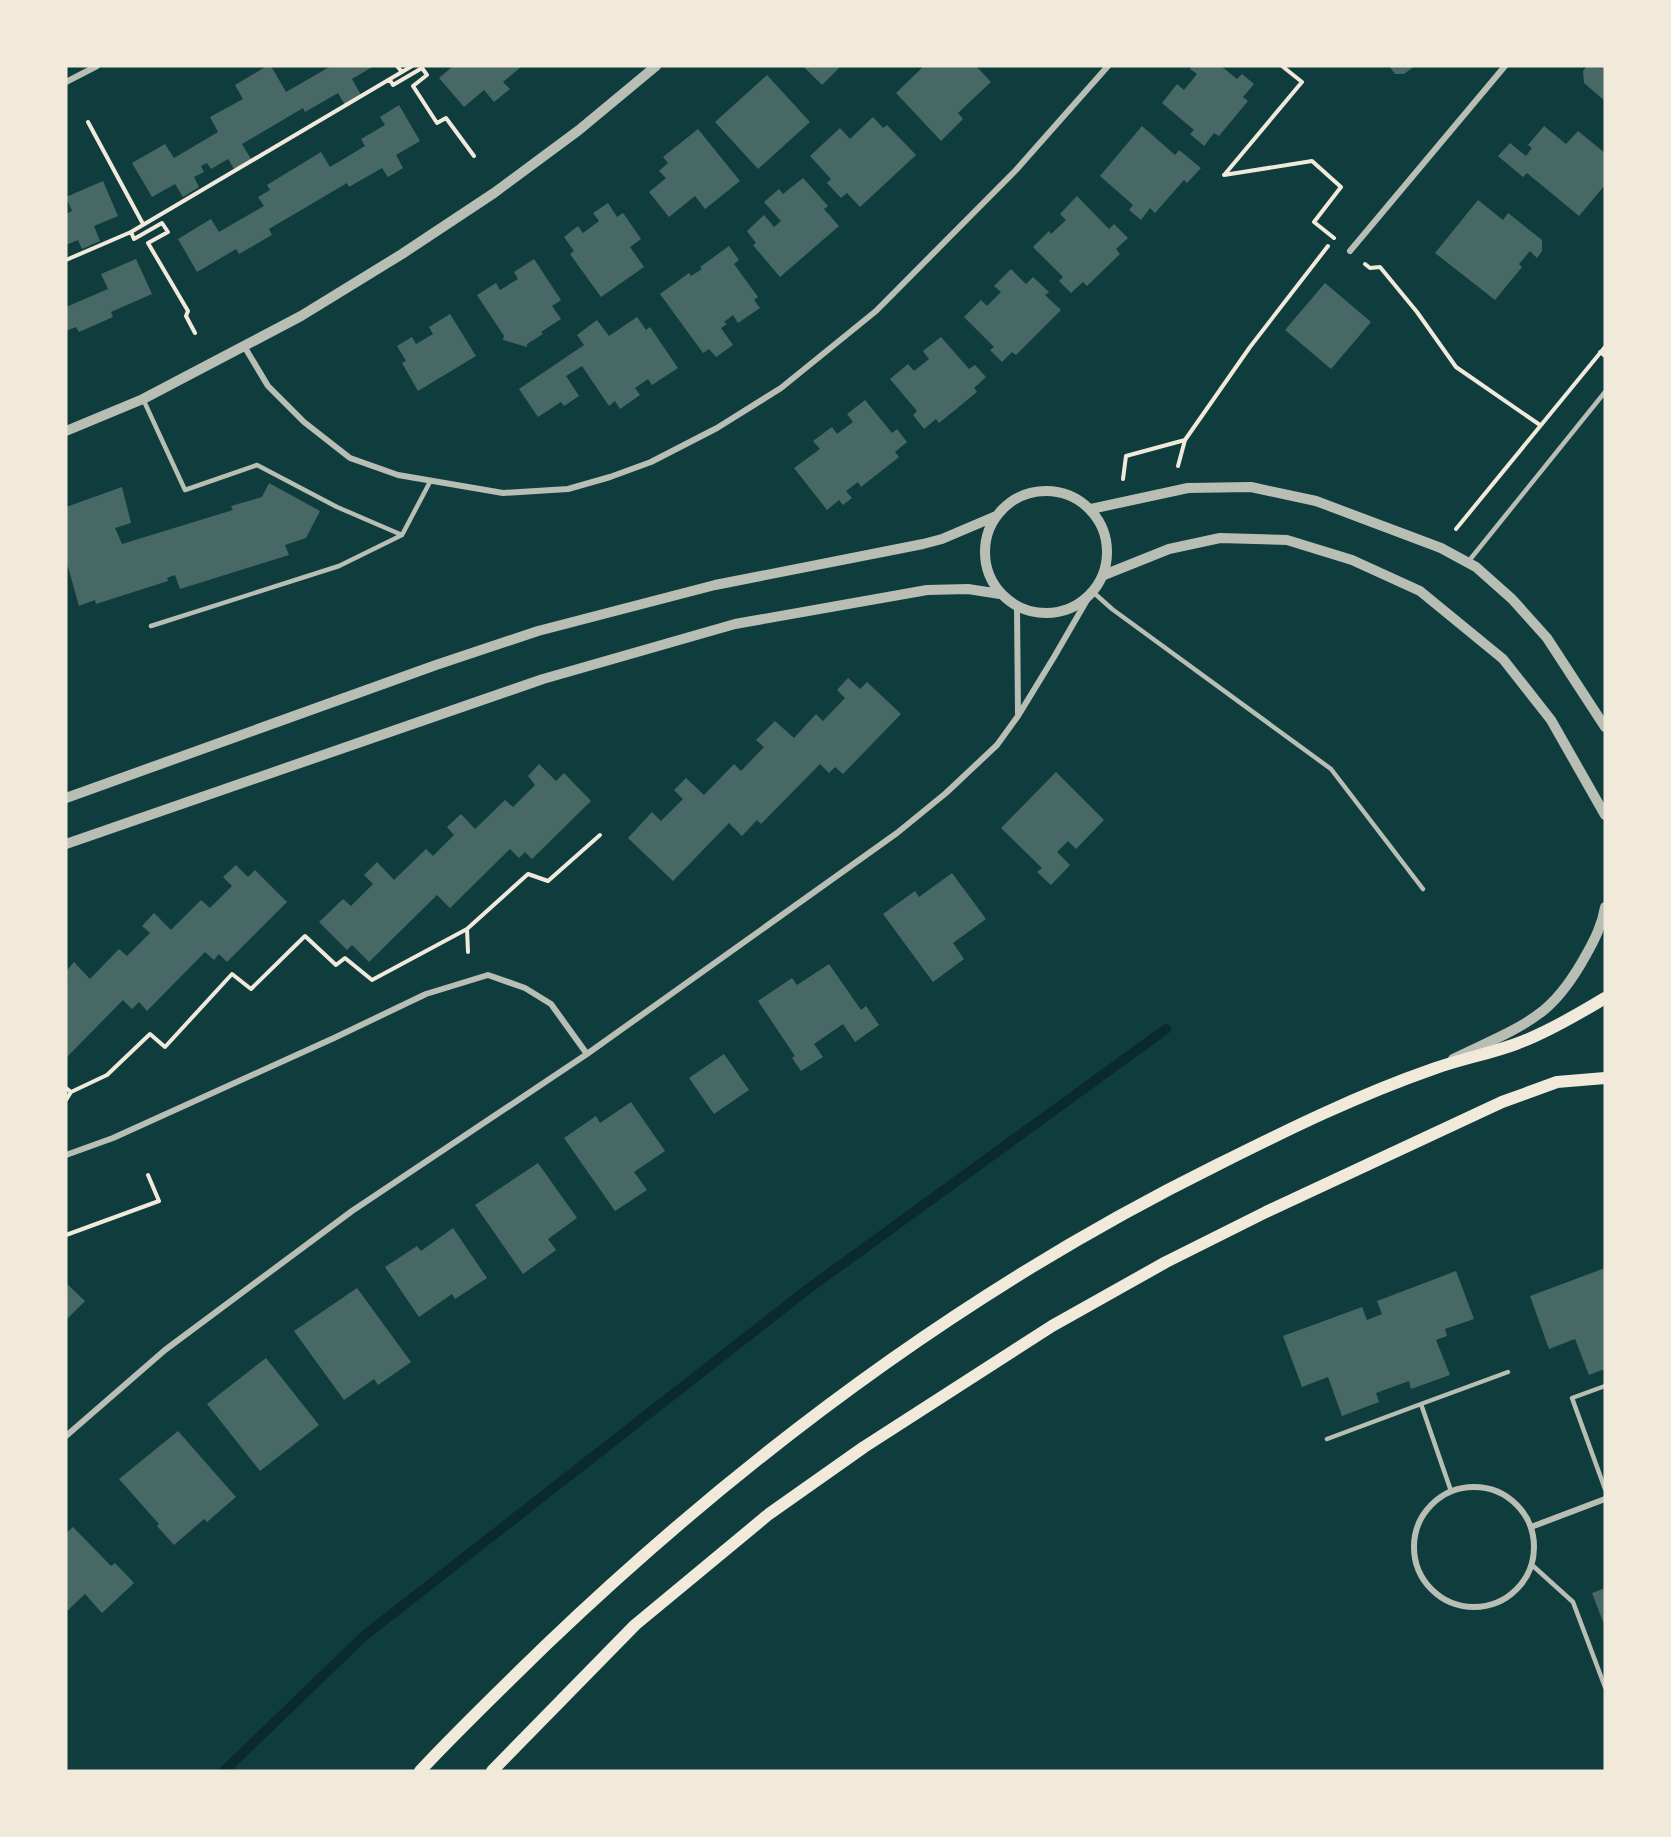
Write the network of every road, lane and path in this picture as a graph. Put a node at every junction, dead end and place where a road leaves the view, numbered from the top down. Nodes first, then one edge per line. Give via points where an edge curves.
1 (97, 66) edge
2 (397, 66) edge
3 (412, 66) edge
4 (656, 66) edge
5 (1108, 66) edge
6 (1282, 66) edge
7 (1505, 66) edge
8 (402, 72) junction
9 (390, 80) junction
10 (66, 82) edge
11 (88, 122) dead end
12 (474, 156) dead end
13 (143, 224) junction
14 (131, 232) junction
15 (1334, 238) junction
16 (1350, 251) junction
17 (66, 260) edge
18 (195, 333) dead end
19 (244, 346) junction
20 (1605, 347) edge
21 (1600, 352) junction
22 (1605, 356) edge
23 (1605, 392) edge
24 (143, 399) junction
25 (1540, 425) junction
26 (66, 431) edge
27 (1185, 440) junction
28 (1178, 467) dead end
29 (431, 480) junction
30 (1123, 481) dead end
31 (1091, 509) junction
32 (996, 516) junction
33 (402, 535) junction
34 (1441, 548) junction
35 (1468, 562) junction
36 (1104, 574) junction
37 (1000, 594) junction
38 (1090, 596) junction
39 (1017, 607) junction
40 (151, 626) dead end
41 (1018, 716) junction
42 (1605, 727) edge
43 (66, 798) edge
44 (1605, 815) edge
45 (600, 836) dead end
46 (66, 844) edge
47 (1423, 889) dead end
48 (1605, 907) edge
49 (467, 929) junction
50 (468, 952) dead end
51 (1605, 998) edge
52 (587, 1054) junction
53 (1435, 1068) junction
54 (1605, 1078) edge
55 (66, 1088) edge
56 (71, 1092) junction
57 (66, 1100) edge
58 (66, 1155) edge
59 (148, 1175) dead end
60 (66, 1235) edge
61 (1508, 1372) dead end
62 (1605, 1386) edge
63 (1421, 1404) junction
64 (66, 1436) edge
65 (1327, 1438) dead end
66 (1605, 1489) edge
67 (1451, 1491) junction
68 (1605, 1499) edge
69 (1531, 1527) junction
70 (1532, 1565) junction
71 (1605, 1687) edge
72 (420, 1771) edge
73 (492, 1771) edge

1 - 10 street
2 - 8 path
3 - 8 path
4 - 19 street via 494,193 301,316
5 - 29 street via 1016,171 876,311 781,388 717,428 651,462 568,489 502,493
6 - 15 path via 1302,82 1224,175 1312,161 1341,187 1314,222
7 - 16 street
8 - 9 path
9 - 12 path via 393,85 422,68 427,75 412,86 436,123 446,118
9 - 13 path
11 - 13 path
13 - 14 path
14 - 17 path
14 - 18 path via 134,238 162,224 168,232 148,243 188,311 186,316
15 - 16 path
15 - 27 path
16 - 25 path via 1370,267 1380,267 1456,367
19 - 24 street
19 - 29 street via 268,386 350,459 398,475
20 - 21 path
21 - 22 path
21 - 25 path
23 - 35 lane
24 - 26 street
24 - 33 lane via 185,490 258,465 337,507
25 - 34 path
27 - 28 path
27 - 30 path via 1126,456
29 - 33 lane
31 - 32 street via 1074,496 1053,490 1031,492 1012,500
31 - 34 street via 1188,488 1251,487 1316,501
31 - 36 street via 1107,540
32 - 37 street via 987,535 984,555 989,576
32 - 43 street via 932,542 715,585 538,631
33 - 40 lane via 339,566
34 - 35 street
35 - 42 street via 1512,599 1547,638
36 - 38 street
36 - 44 street via 1168,549 1220,538 1287,540 1352,560 1420,591 1503,659 1551,720
37 - 39 street
37 - 46 street via 968,589 927,590 735,624 543,679
38 - 39 street via 1058,612 1037,613
38 - 41 street
38 - 47 lane via 1330,769
39 - 41 street
41 - 52 street via 997,745 897,833
45 - 49 path via 548,881 528,874
48 - 53 street via 1602,924 1577,973 1543,1011
49 - 50 path
49 - 56 path via 372,980 345,958 336,965 305,936 251,989 232,974 165,1047 150,1034 107,1075
51 - 53 main road via 1517,1044
52 - 58 street via 551,1004 525,988 488,975 426,994 113,1138
52 - 64 street via 352,1211 165,1350
53 - 72 main road via 1349,1101 1118,1216 913,1345 723,1487 598,1596
54 - 73 main road via 1557,1082 1502,1102 1266,1212 1052,1326 769,1514 636,1624
55 - 56 path
56 - 57 path
59 - 60 path via 159,1201
61 - 63 lane
62 - 66 lane via 1572,1398
63 - 65 lane
63 - 67 lane
67 - 69 street via 1476,1487 1494,1490 1523,1511
67 - 70 street via 1428,1509 1418,1525 1415,1542 1423,1579 1435,1593 1472,1608 1491,1605 1523,1583
68 - 69 street
69 - 70 street via 1535,1546
70 - 71 lane via 1573,1602

